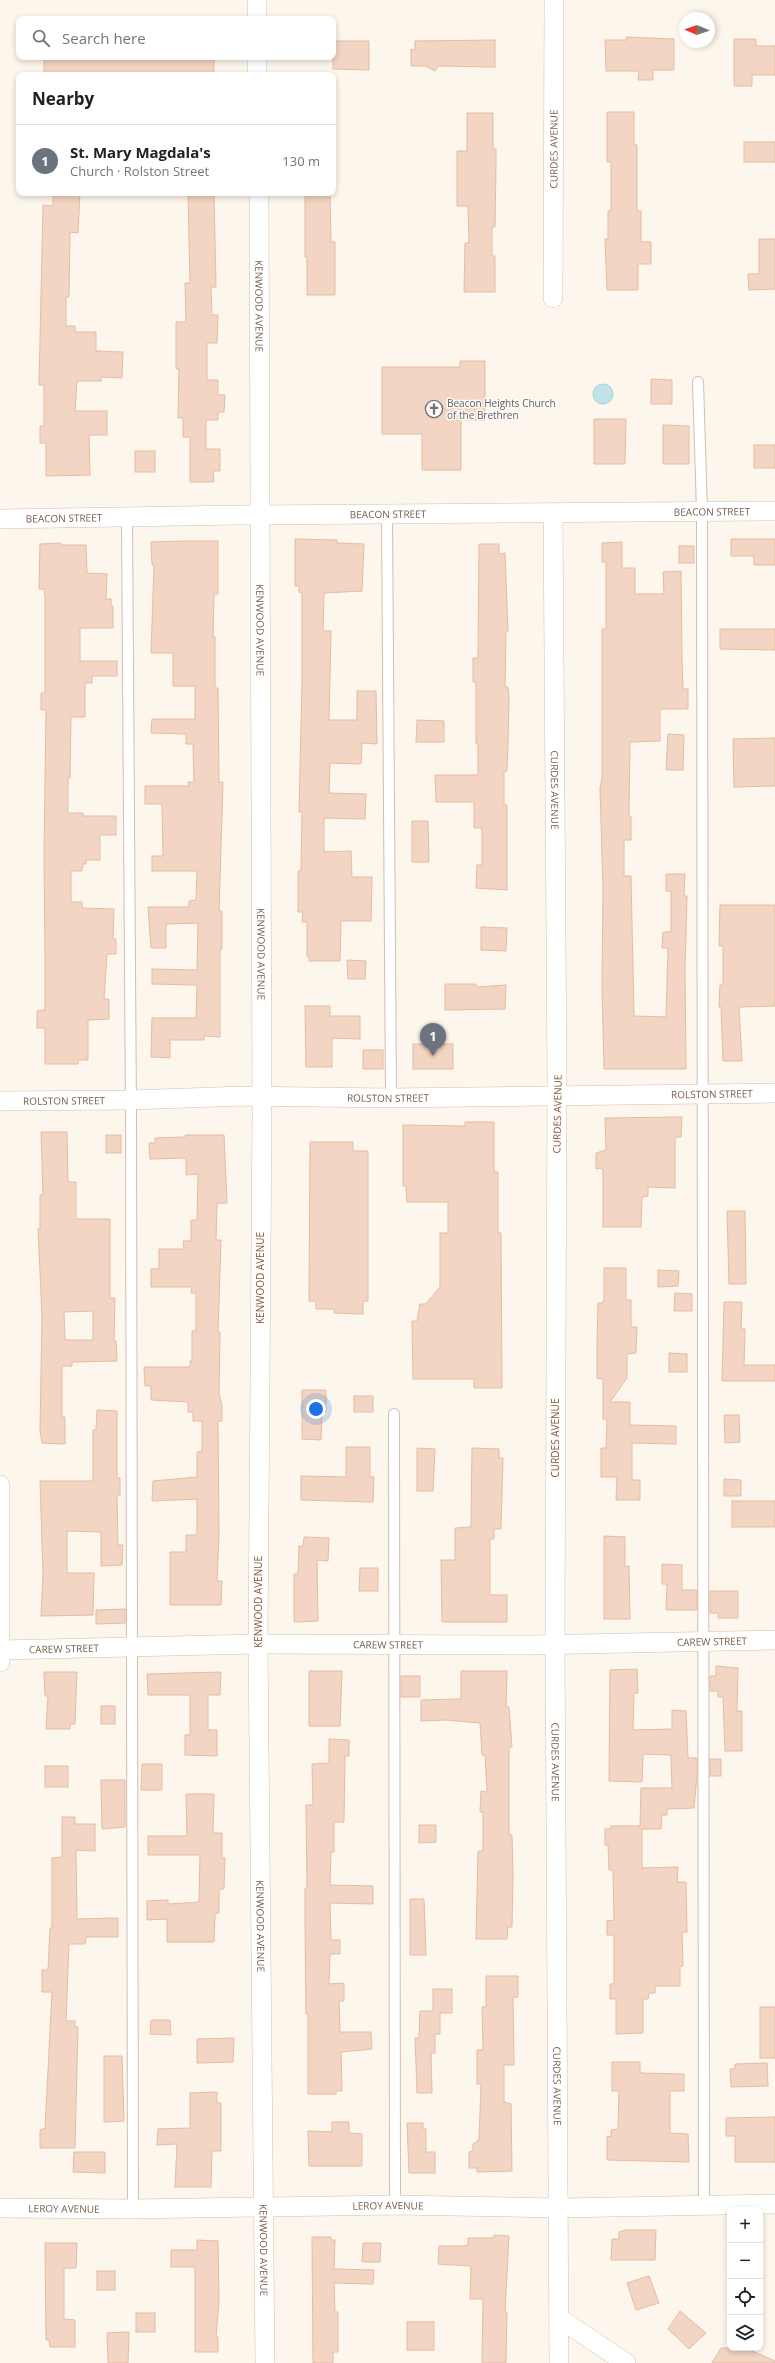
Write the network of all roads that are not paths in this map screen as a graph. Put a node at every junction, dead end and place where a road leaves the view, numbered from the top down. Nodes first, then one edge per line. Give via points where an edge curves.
1 (257, 0) edge
2 (554, 0) edge
3 (257, 16) edge
4 (257, 60) edge
5 (257, 72) edge
6 (258, 196) edge
7 (553, 298) dead end
8 (698, 382) dead end
9 (775, 511) edge
10 (702, 512) junction
11 (387, 514) junction
12 (553, 514) junction
13 (258, 515) junction
14 (127, 518) junction
15 (0, 519) edge
16 (702, 1094) junction
17 (775, 1094) edge
18 (557, 1095) junction
19 (262, 1096) junction
20 (391, 1098) junction
21 (131, 1100) junction
22 (0, 1101) edge
23 (394, 1414) dead end
24 (0, 1485) edge
25 (775, 1640) edge
26 (703, 1642) junction
27 (394, 1643) junction
28 (258, 1644) junction
29 (555, 1644) junction
30 (131, 1647) junction
31 (0, 1650) edge
32 (0, 1663) edge
33 (775, 2204) edge
34 (395, 2205) junction
35 (704, 2205) junction
36 (263, 2206) junction
37 (0, 2208) edge
38 (559, 2208) junction
39 (133, 2209) junction
40 (559, 2318) junction
41 (265, 2363) edge
42 (559, 2363) edge
43 (626, 2363) edge

1 - 3 street
2 - 7 street, CURDES AVENUE
4 - 5 street
6 - 13 street, KENWOOD AVENUE
8 - 10 lane
9 - 10 street, BEACON STREET
10 - 12 street, BEACON STREET
10 - 16 lane
11 - 12 street, BEACON STREET
11 - 13 street, BEACON STREET
11 - 20 lane
12 - 18 street, CURDES AVENUE
13 - 14 street, BEACON STREET
13 - 19 street, KENWOOD AVENUE
14 - 15 street, BEACON STREET
14 - 21 lane
16 - 17 street, ROLSTON STREET
16 - 18 street, ROLSTON STREET
16 - 26 lane
18 - 20 street, ROLSTON STREET
18 - 29 street, CURDES AVENUE
19 - 20 street, ROLSTON STREET
19 - 21 street, ROLSTON STREET
19 - 28 street, KENWOOD AVENUE
21 - 22 street, ROLSTON STREET
21 - 30 lane
23 - 27 lane
24 - 31 street
25 - 26 street, CAREW STREET
26 - 29 street, CAREW STREET
26 - 35 lane
27 - 28 street, CAREW STREET
27 - 29 street, CAREW STREET
27 - 34 lane
28 - 30 street, CAREW STREET
28 - 36 street, KENWOOD AVENUE
29 - 38 street, CURDES AVENUE
30 - 31 street, CAREW STREET
30 - 39 lane
31 - 32 street
33 - 35 street, LEROY AVENUE
34 - 36 street, LEROY AVENUE
34 - 38 street, LEROY AVENUE
35 - 38 street, LEROY AVENUE
36 - 39 street, LEROY AVENUE
36 - 41 street, KENWOOD AVENUE
37 - 39 street, LEROY AVENUE
38 - 40 street, CURDES AVENUE
40 - 42 street, CURDES AVENUE
40 - 43 street

